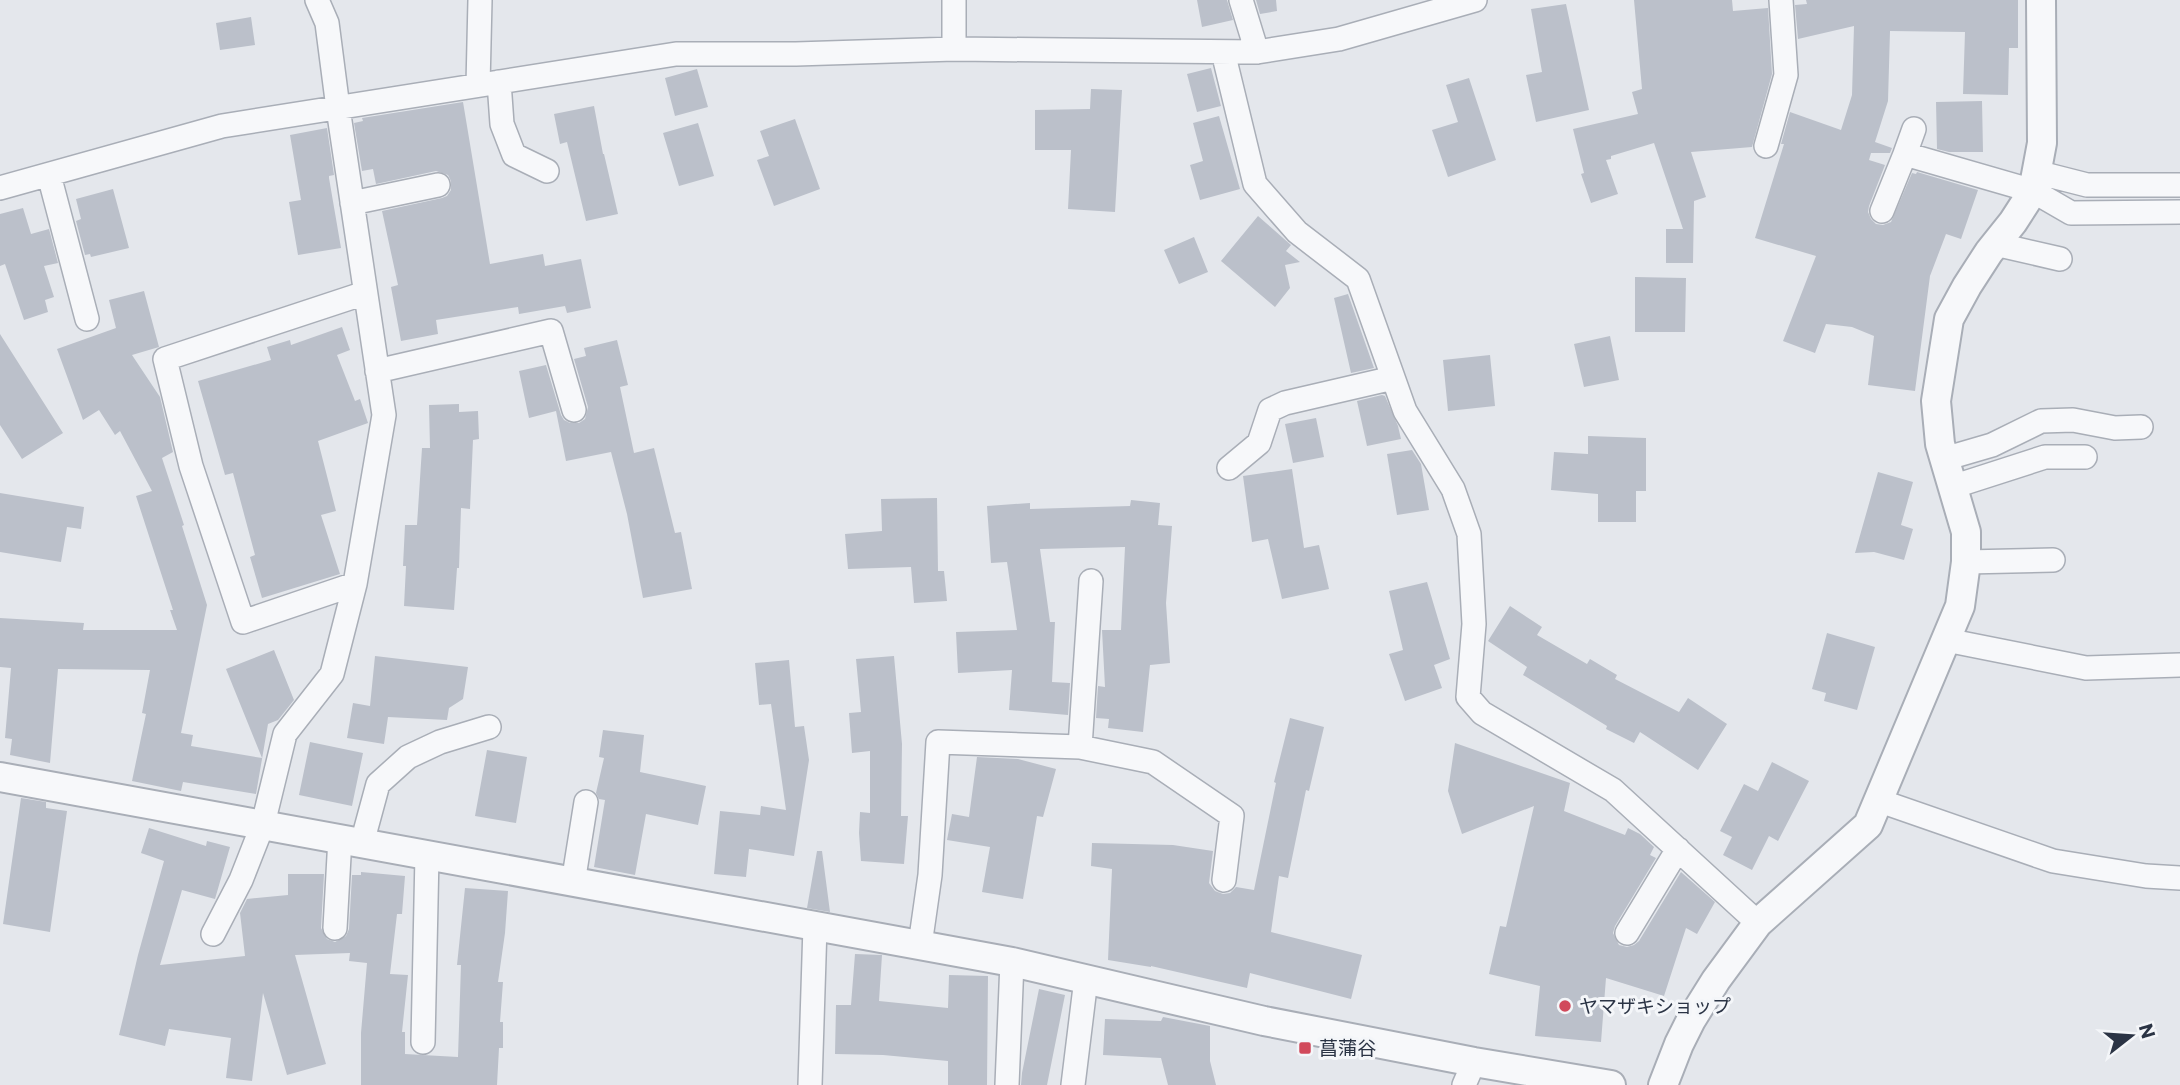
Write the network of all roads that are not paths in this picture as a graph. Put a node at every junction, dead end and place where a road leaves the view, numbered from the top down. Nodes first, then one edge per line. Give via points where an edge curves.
1 (317, 0) edge
2 (480, 0) edge
3 (954, 0) edge
4 (1241, 0) edge
5 (1475, 0) edge
6 (1781, 0) edge
7 (2041, 0) edge
8 (954, 49) junction
9 (1223, 52) junction
10 (1256, 52) junction
11 (488, 84) junction
12 (338, 107) junction
13 (1914, 129) dead end
14 (1766, 146) dead end
15 (1905, 154) junction
16 (547, 171) dead end
17 (48, 175) junction
18 (2035, 182) junction
19 (438, 185) dead end
20 (2180, 185) edge
21 (0, 188) edge
22 (352, 203) junction
23 (1882, 211) dead end
24 (2180, 212) edge
25 (1995, 244) junction
26 (2060, 259) dead end
27 (365, 293) junction
28 (87, 319) dead end
29 (377, 370) junction
30 (1393, 378) junction
31 (574, 410) dead end
32 (2141, 427) dead end
33 (2085, 457) dead end
34 (1944, 459) junction
35 (1229, 468) dead end
36 (1952, 487) junction
37 (2053, 560) dead end
38 (1966, 562) junction
39 (1091, 581) dead end
40 (355, 584) junction
41 (1946, 640) junction
42 (2179, 666) edge
43 (489, 727) dead end
44 (1080, 747) junction
45 (0, 776) edge
46 (1880, 801) junction
47 (586, 802) dead end
48 (263, 824) junction
49 (351, 841) junction
50 (1678, 849) junction
51 (427, 855) junction
52 (2180, 878) edge
53 (1224, 880) dead end
54 (573, 883) junction
55 (1758, 923) junction
56 (815, 926) junction
57 (335, 928) dead end
58 (1627, 933) dead end
59 (213, 934) dead end
60 (920, 945) junction
61 (1012, 962) junction
62 (1086, 979) junction
63 (423, 1042) dead end
64 (1469, 1074) edge
65 (810, 1085) edge
66 (1007, 1085) edge
67 (1073, 1085) edge
68 (1611, 1085) edge
69 (1663, 1085) edge

1 - 12 street via 327,23
2 - 11 street
3 - 8 street
4 - 10 street
5 - 10 street via 1339,39
6 - 14 street via 1786,75
7 - 18 street via 2042,143
8 - 9 street
8 - 11 street via 676,54
9 - 10 street
9 - 30 street via 1255,184 1297,232 1358,279
11 - 12 street
11 - 16 street via 514,155
12 - 17 street via 222,126
12 - 22 street
13 - 15 street
15 - 18 street
15 - 23 street
17 - 21 street
17 - 28 street
18 - 20 street
18 - 24 street via 2071,213
18 - 25 street
19 - 22 street
22 - 27 street
25 - 26 street
25 - 34 street via 1949,319 1936,401
27 - 29 street
27 - 40 street via 165,359 191,466 243,622
29 - 31 street via 551,331
29 - 40 street via 384,415
30 - 35 street via 1270,410 1259,443
30 - 50 street via 1405,411 1453,489 1469,534 1475,624 1468,697 1482,713 1613,790
32 - 34 street via 2041,421 1992,445
33 - 36 street via 2045,457
34 - 36 street
36 - 38 street via 1966,532
37 - 38 street
38 - 41 street via 1960,606
39 - 44 street
40 - 48 street via 332,674 285,734
41 - 42 street via 2086,668
41 - 46 street
43 - 49 street via 408,757 378,784
44 - 53 street via 1153,762 1232,816
44 - 60 street via 938,742 930,875
45 - 48 street
46 - 52 street via 2053,861 2146,877
46 - 55 street via 1868,825
47 - 54 street
48 - 49 street
48 - 59 street
49 - 51 street
49 - 57 street
50 - 55 street
50 - 58 street
51 - 54 street
51 - 63 street
54 - 56 street
55 - 69 street via 1691,1020
56 - 60 street
56 - 65 street
60 - 61 street
61 - 62 street
61 - 66 street
62 - 64 street
62 - 67 street
64 - 68 street

